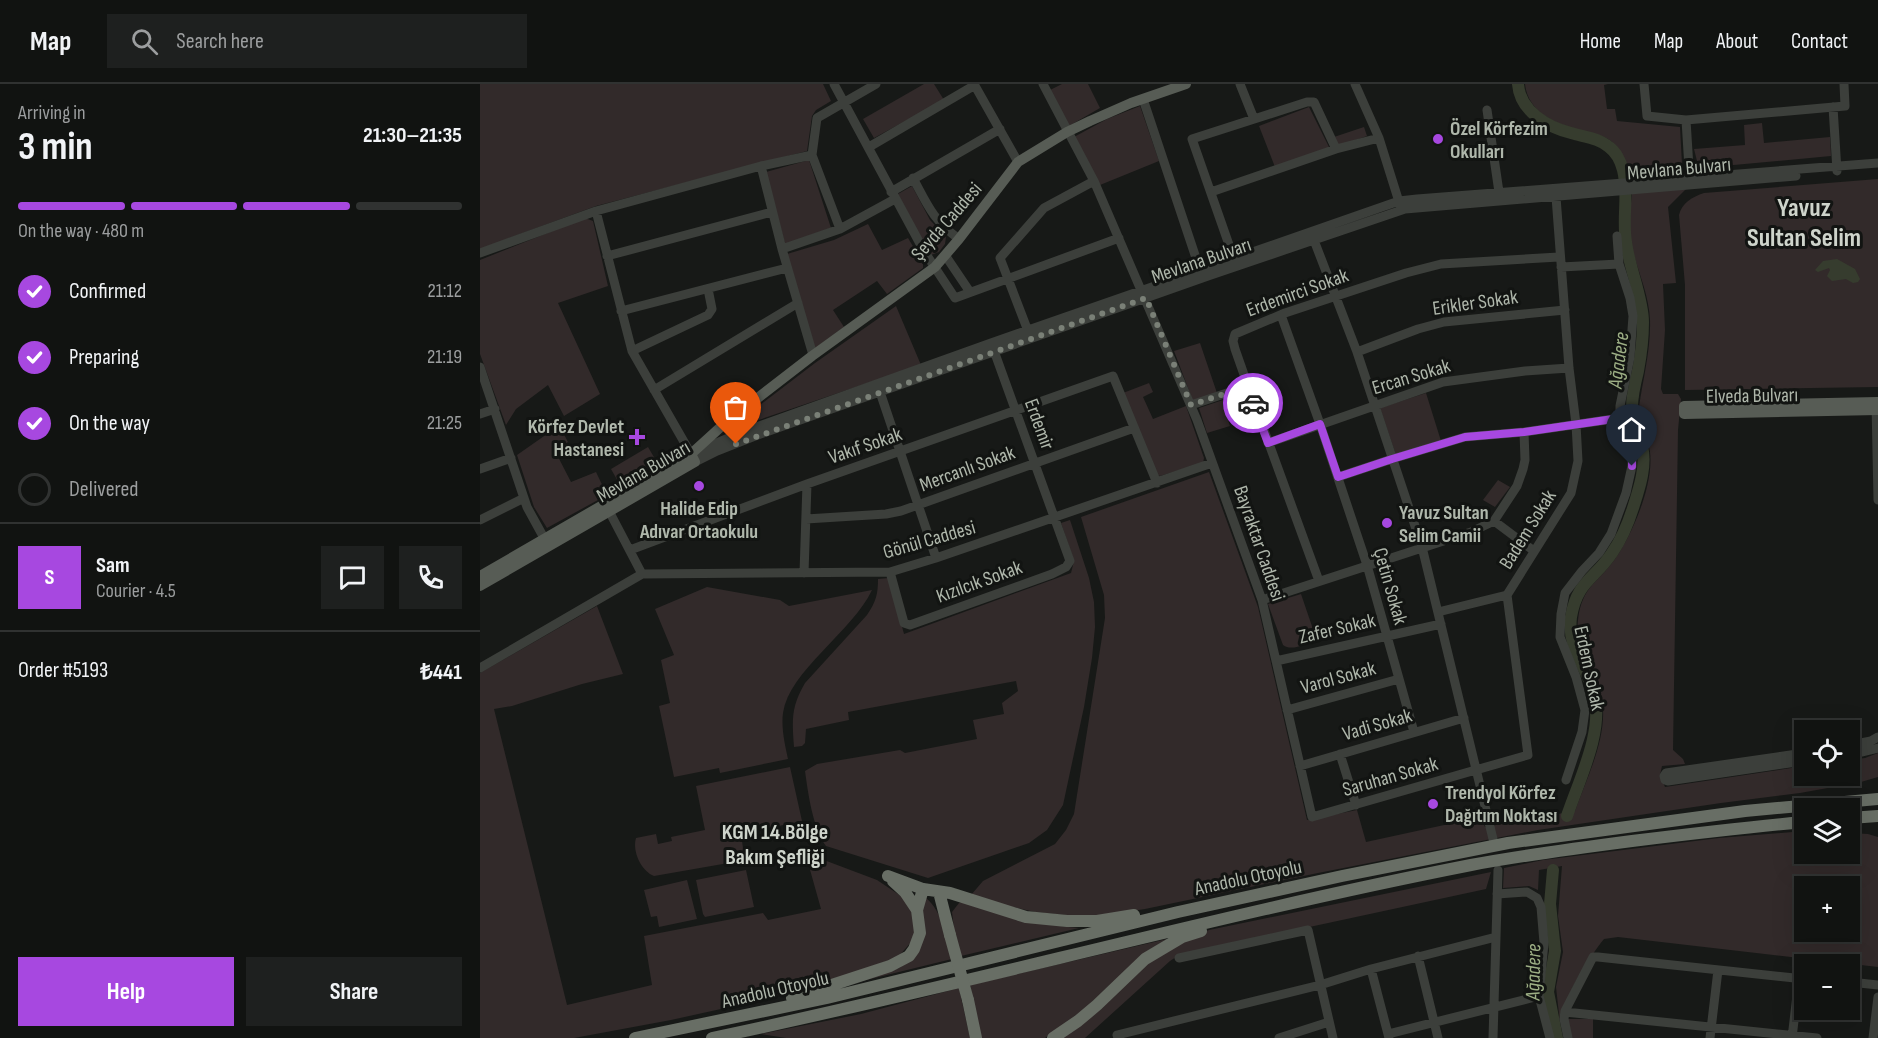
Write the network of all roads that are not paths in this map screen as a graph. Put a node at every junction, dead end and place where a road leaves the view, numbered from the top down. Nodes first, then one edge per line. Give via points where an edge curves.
1 (834, 84) edge
2 (876, 84) edge
3 (1043, 84) edge
4 (1185, 84) edge
5 (1240, 84) edge
6 (1355, 84) edge
7 (1644, 84) edge
8 (1844, 84) edge
9 (975, 85) edge
10 (1143, 99) junction
11 (844, 102) junction
12 (1833, 107) junction
13 (1487, 110) dead end
14 (1254, 119) junction
15 (1686, 120) junction
16 (1000, 129) junction
17 (1067, 132) junction
18 (1379, 138) junction
19 (869, 147) junction
20 (1336, 150) junction
21 (812, 155) junction
22 (1018, 162) junction
23 (1878, 163) edge
24 (761, 166) junction
25 (1878, 168) edge
26 (1836, 169) junction
27 (914, 178) junction
28 (1094, 181) junction
29 (1690, 181) junction
30 (1609, 188) junction
31 (1211, 192) junction
32 (893, 196) junction
33 (1556, 196) junction
34 (1500, 197) junction
35 (1400, 206) junction
36 (596, 211) junction
37 (772, 212) junction
38 (840, 229) junction
39 (1312, 236) junction
40 (1617, 236) dead end
41 (1119, 238) junction
42 (959, 239) junction
43 (782, 249) junction
44 (480, 253) edge
45 (945, 255) junction
46 (607, 256) junction
47 (1234, 259) junction
48 (1560, 262) junction
49 (1619, 264) junction
50 (935, 267) junction
51 (787, 268) junction
52 (1200, 270) junction
53 (1007, 278) junction
54 (708, 289) junction
55 (970, 292) junction
56 (1144, 294) junction
57 (1335, 296) junction
58 (798, 303) junction
59 (1565, 310) junction
60 (621, 311) junction
61 (1281, 315) junction
62 (1028, 331) junction
63 (993, 347) junction
64 (632, 351) junction
65 (1357, 352) junction
66 (813, 355) junction
67 (480, 367) edge
68 (1569, 368) junction
69 (1248, 386) junction
70 (654, 390) junction
71 (880, 392) junction
72 (1191, 405) junction
73 (1375, 405) junction
74 (1877, 406) edge
75 (495, 410) junction
76 (1016, 411) junction
77 (480, 414) edge
78 (1620, 418) junction
79 (1320, 424) junction
80 (1576, 424) junction
81 (1134, 428) junction
82 (1524, 432) junction
83 (1268, 443) junction
84 (900, 452) junction
85 (511, 458) junction
86 (692, 458) junction
87 (1392, 459) junction
88 (1035, 463) junction
89 (1212, 463) junction
90 (480, 469) edge
91 (1338, 477) junction
92 (1157, 483) junction
93 (807, 484) junction
94 (524, 498) junction
95 (1878, 500) edge
96 (918, 505) junction
97 (609, 511) junction
98 (1055, 517) junction
99 (480, 519) edge
100 (806, 519) junction
101 (1494, 522) junction
102 (544, 538) junction
103 (1422, 547) junction
104 (630, 550) junction
105 (1534, 551) junction
106 (936, 558) junction
107 (1367, 565) junction
108 (890, 572) junction
109 (804, 573) junction
110 (642, 574) junction
111 (480, 576) edge
112 (1319, 581) junction
113 (480, 586) edge
114 (1507, 595) junction
115 (1262, 600) junction
116 (1438, 612) junction
117 (1441, 624) junction
118 (1386, 635) junction
119 (1276, 661) junction
120 (480, 668) edge
121 (1399, 679) junction
122 (1287, 710) junction
123 (1464, 718) junction
124 (1414, 732) junction
125 (1878, 737) edge
126 (1860, 743) edge
127 (1878, 748) edge
128 (1860, 753) edge
129 (1340, 754) junction
130 (1794, 754) edge
131 (1794, 762) edge
132 (1300, 766) junction
133 (1477, 770) junction
134 (1566, 780) dead end
135 (1878, 799) edge
136 (1356, 805) junction
137 (1878, 816) edge
138 (1312, 817) joint
139 (1860, 817) edge
140 (1794, 823) edge
141 (1493, 839) dead end
142 (1498, 870) dead end
143 (1342, 876) junction
144 (923, 889) junction
145 (939, 892) junction
146 (1497, 894) junction
147 (964, 897) junction
148 (1269, 908) junction
149 (917, 910) junction
150 (946, 918) junction
151 (1496, 937) junction
152 (1418, 956) junction
153 (1179, 958) dead end
154 (1371, 969) junction
155 (1718, 970) junction
156 (1794, 977) edge
157 (1860, 983) edge
158 (1320, 985) junction
159 (1878, 985) edge
160 (1539, 996) junction
161 (1878, 997) edge
162 (1494, 1007) junction
163 (1565, 1012) junction
164 (1795, 1020) edge
165 (720, 1022) junction
166 (1329, 1022) junction
167 (1434, 1022) junction
168 (1711, 1028) junction
169 (1388, 1036) edge
170 (1792, 1037) edge
171 (635, 1038) edge
172 (712, 1038) edge
173 (976, 1038) edge
174 (1053, 1038) edge
175 (1118, 1038) edge
176 (1279, 1038) edge
177 (1333, 1038) edge
178 (1438, 1038) edge
179 (1493, 1038) edge
180 (1550, 1038) edge
181 (1568, 1038) edge
182 (1710, 1038) edge
183 (1817, 1038) edge
184 (1874, 1038) edge

1 - 11 street
2 - 11 street
3 - 17 street, Bayraktar Caddesi
4 - 10 main road, Şeyda Caddesi
5 - 14 street
6 - 18 street
7 - 15 street via 1647,116
8 - 12 street via 1845,106
9 - 16 street
9 - 19 street
10 - 17 main road, Şeyda Caddesi
10 - 52 street
11 - 19 street
11 - 21 street via 817,118
12 - 15 street
12 - 26 street
13 - 34 street
14 - 20 street via 1314,102
14 - 31 street via 1192,139
15 - 29 street
16 - 22 street
16 - 27 street
17 - 22 main road, Şeyda Caddesi
17 - 28 street, Bayraktar Caddesi
18 - 20 street
18 - 35 street
19 - 32 street
20 - 31 street
21 - 24 street
21 - 38 street
22 - 42 main road, Şeyda Caddesi
23 - 26 street, Mevlana Bulvarı
24 - 36 street
24 - 37 street
25 - 26 street, Mevlana Bulvarı
26 - 29 street, Mevlana Bulvarı
27 - 32 street
27 - 42 street via 934,217
28 - 41 street, Bayraktar Caddesi
28 - 53 street via 1039,213 1000,258
29 - 30 street, Mevlana Bulvarı
30 - 33 street, Mevlana Bulvarı
30 - 34 street, Mevlana Bulvarı
31 - 47 street
32 - 38 street
32 - 50 street
33 - 34 street, Mevlana Bulvarı
33 - 48 street, Badem Sokak
34 - 35 street, Mevlana Bulvarı
35 - 39 street, Mevlana Bulvarı
36 - 44 street
36 - 46 street
37 - 43 street
37 - 46 street
38 - 43 street
39 - 47 street, Mevlana Bulvarı
39 - 56 street, Mevlana Bulvarı
39 - 57 street
40 - 49 street, Erdem Sokak
41 - 53 street
41 - 56 street, Bayraktar Caddesi
42 - 45 main road, Şeyda Caddesi
43 - 51 street
45 - 50 main road, Şeyda Caddesi
45 - 55 street
46 - 60 street
47 - 52 street, Mevlana Bulvarı
48 - 49 street, Erdemirci Sokak
48 - 57 street, Erdemirci Sokak via 1441,264
48 - 59 street, Badem Sokak
49 - 78 street, Erdem Sokak via 1633,316
50 - 55 street via 955,298
50 - 66 main road, Şeyda Caddesi
51 - 54 street
51 - 58 street
52 - 56 street, Mevlana Bulvarı
53 - 55 street
53 - 62 street
54 - 60 street
54 - 64 street via 712,309 708,315
56 - 62 street, Mevlana Bulvarı
56 - 63 street, Mevlana Bulvarı
56 - 72 street, Bayraktar Caddesi
57 - 61 street, Erdemirci Sokak
57 - 65 street
58 - 66 street
58 - 70 street
59 - 65 street, Erikler Sokak via 1444,322
59 - 68 street, Badem Sokak
60 - 64 street
61 - 69 street, Erdemirci Sokak via 1235,334 1233,341
61 - 79 street, Çetin Sokak
62 - 63 street, Mevlana Bulvarı
63 - 71 street, Mevlana Bulvarı
63 - 76 street, Erdemir
63 - 86 street, Mevlana Bulvarı via 745,431
64 - 70 street
65 - 73 street
66 - 86 main road, Şeyda Caddesi via 724,424
67 - 75 street
68 - 73 street, Ercan Sokak via 1443,382
68 - 80 street, Badem Sokak
69 - 72 street
69 - 83 street, Erdemirci Sokak
70 - 86 street
71 - 84 street
71 - 86 street, Mevlana Bulvarı
72 - 89 street, Bayraktar Caddesi
73 - 79 street, Ercan Sokak
73 - 87 street
74 - 74 main road, Elveda Bulvarı via 1684,406 1684,414
74 - 95 street
75 - 77 street
75 - 85 street
76 - 81 street, Vakıf Sokak via 1113,376
76 - 84 street, Vakıf Sokak
76 - 88 street, Erdemir
78 - 80 street
78 - 134 street, Erdem Sokak via 1632,440 1626,494 1611,534 1565,593 1561,614 1560,637 1585,710
79 - 83 street, Ercan Sokak
79 - 91 street, Çetin Sokak
80 - 82 street
80 - 105 street, Badem Sokak via 1578,462 1571,493
81 - 88 street, Mercanlı Sokak
81 - 92 street
82 - 87 street via 1465,437
82 - 101 street via 1521,477
83 - 112 street, Erdemirci Sokak
84 - 93 street, Vakıf Sokak
84 - 96 street
85 - 90 street
85 - 94 street
86 - 97 main road, Mevlana Bulvarı
86 - 102 main road, Mevlana Bulvarı
87 - 91 street
87 - 103 street
88 - 96 street, Mercanlı Sokak
88 - 98 street, Erdemir
89 - 92 street, Gönül Caddesi
89 - 115 street, Bayraktar Caddesi
91 - 107 street, Çetin Sokak
92 - 98 street, Gönül Caddesi
93 - 100 street
93 - 104 street, Vakıf Sokak
94 - 99 street
94 - 102 street
96 - 100 street, Mercanlı Sokak via 886,514
96 - 106 street
97 - 104 street
97 - 113 main road, Mevlana Bulvarı
98 - 106 street, Gönül Caddesi
98 - 108 street, Kızılcık Sokak via 1070,557 1066,567 915,624 903,623
100 - 109 street
101 - 103 street
101 - 105 street
102 - 111 main road, Mevlana Bulvarı
103 - 107 street
103 - 116 street
104 - 110 street
105 - 114 street, Badem Sokak
106 - 108 street, Gönül Caddesi
107 - 112 street
107 - 118 street, Çetin Sokak
108 - 109 street, Gönül Caddesi
109 - 110 street, Gönül Caddesi
110 - 120 street, Gönül Caddesi
112 - 115 street
114 - 116 street
114 - 133 street, Badem Sokak via 1528,755
115 - 119 street, Bayraktar Caddesi
116 - 117 street
117 - 118 street, Zafer Sokak
117 - 123 street
118 - 119 street, Zafer Sokak
118 - 121 street, Çetin Sokak
119 - 122 street, Bayraktar Caddesi
121 - 122 street, Varol Sokak
121 - 124 street, Çetin Sokak
122 - 132 street, Bayraktar Caddesi
123 - 124 street, Vadi Sokak
123 - 133 street
124 - 129 street, Vadi Sokak
125 - 126 street
127 - 128 street
129 - 132 street, Vadi Sokak
129 - 136 street
130 - 131 street via 1664,776 1668,781
132 - 138 street, Bayraktar Caddesi
133 - 136 street, Saruhan Sokak
133 - 141 street
135 - 143 highway, Anadolu Otoyolu via 1745,811 1562,835
136 - 138 street, Saruhan Sokak
137 - 139 highway
140 - 148 highway, Anadolu Otoyolu via 1509,858
142 - 146 street
143 - 147 highway via 1097,921 1026,917
143 - 165 highway, Anadolu Otoyolu
144 - 145 highway
144 - 149 highway
144 - 149 highway via 888,876
145 - 147 highway
145 - 150 highway
146 - 151 street
146 - 160 street via 1527,892 1537,898 1541,907 1544,943
147 - 150 highway via 954,902
148 - 172 highway, Anadolu Otoyolu
148 - 174 highway via 1182,937 1157,951 1078,1021
149 - 165 highway via 918,940 909,956 901,961
150 - 173 highway, bridge
151 - 152 street
151 - 162 street
152 - 154 street
152 - 167 street
153 - 158 street via 1308,930
154 - 158 street
154 - 169 street
155 - 156 street
155 - 163 street via 1593,957
155 - 168 street
157 - 159 street
158 - 166 street
158 - 175 street via 1117,1035
160 - 162 street
160 - 180 street
161 - 184 street
162 - 167 street
162 - 179 street
163 - 168 street
163 - 181 street
164 - 170 street
165 - 171 highway, Anadolu Otoyolu
166 - 176 street
166 - 177 street
167 - 169 street
167 - 178 street
168 - 170 street
168 - 182 street
170 - 183 street

